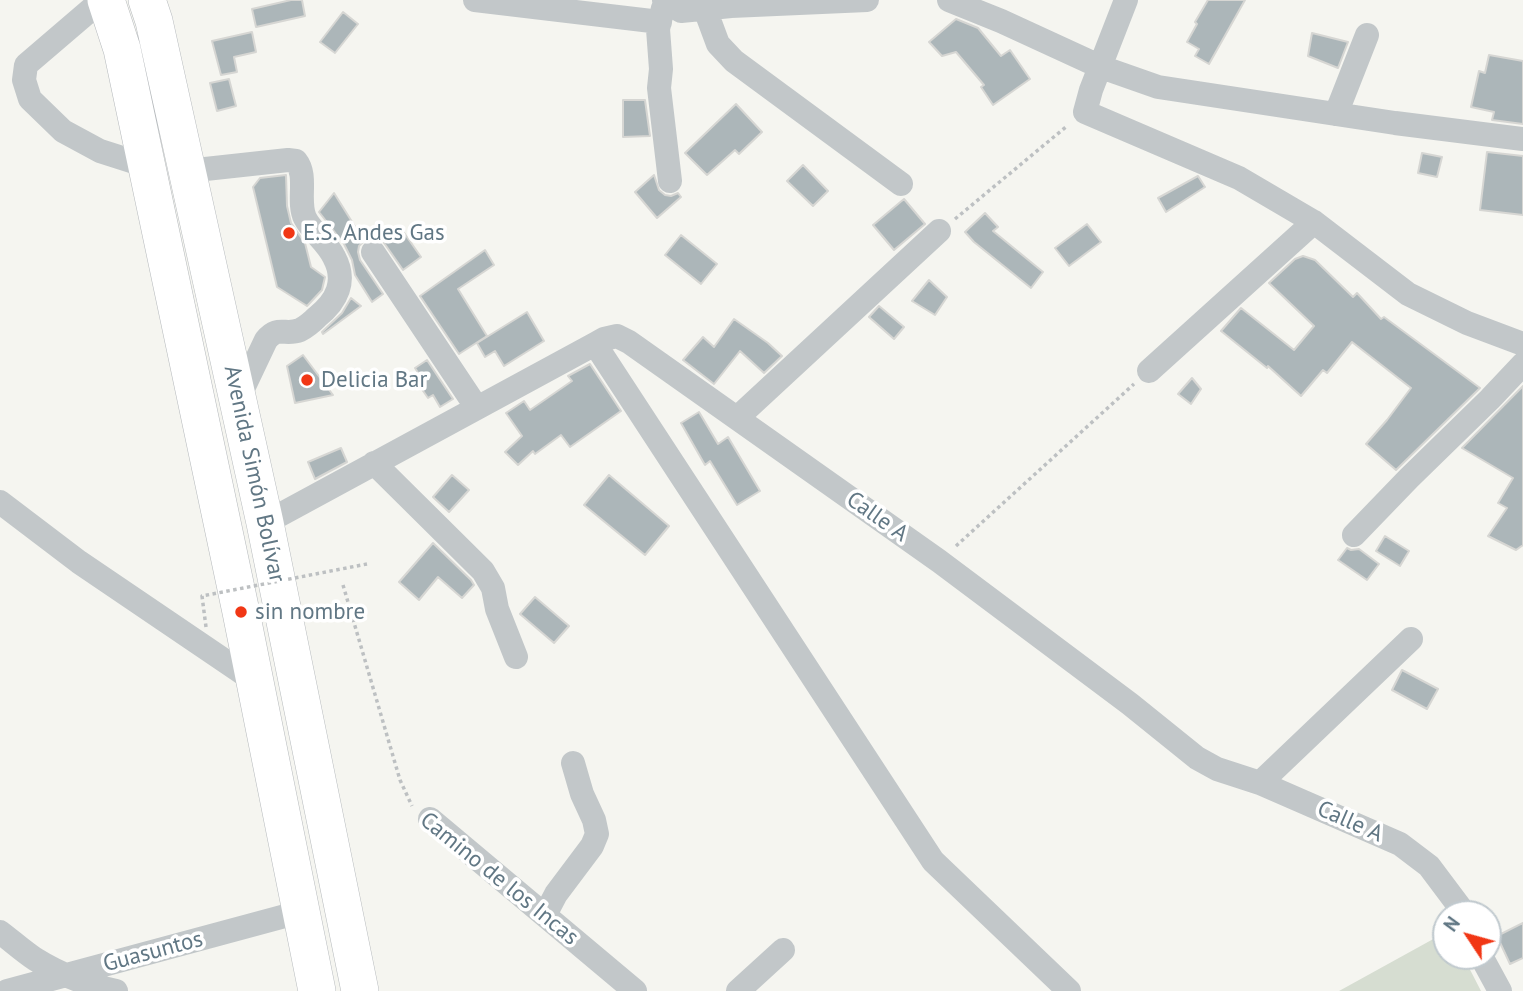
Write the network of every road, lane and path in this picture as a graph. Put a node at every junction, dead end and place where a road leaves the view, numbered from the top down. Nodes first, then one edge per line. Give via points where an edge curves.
1 (104, 0) edge
2 (147, 0) edge
3 (475, 0) edge
4 (860, 0) edge
5 (867, 0) edge
6 (951, 0) edge
7 (1126, 0) edge
8 (663, 7) edge
9 (705, 9) junction
10 (1367, 35) dead end
11 (1101, 67) junction
12 (1085, 112) junction
13 (1336, 114) junction
14 (1523, 139) edge
15 (147, 166) junction
16 (187, 171) junction
17 (670, 181) dead end
18 (901, 184) dead end
19 (1314, 222) junction
20 (939, 231) joint
21 (373, 253) dead end
22 (595, 344) junction
23 (1523, 344) edge
24 (1523, 364) edge
25 (1149, 371) joint
26 (238, 399) junction
27 (477, 408) junction
28 (737, 418) junction
29 (374, 463) junction
30 (0, 502) edge
31 (265, 523) junction
32 (1354, 535) dead end
33 (939, 561) junction
34 (367, 564) dead end
35 (343, 585) dead end
36 (206, 627) dead end
37 (1411, 639) dead end
38 (516, 657) dead end
39 (253, 680) junction
40 (573, 763) dead end
41 (1260, 783) junction
42 (430, 820) joint
43 (1454, 900) edge
44 (300, 912) junction
45 (545, 915) junction
46 (0, 932) edge
47 (783, 950) dead end
48 (1489, 970) edge
49 (67, 975) junction
50 (7, 991) edge
51 (116, 991) edge
52 (317, 991) edge
53 (360, 991) edge
54 (635, 991) edge
55 (738, 991) edge
56 (1069, 991) edge
57 (1500, 991) edge

1 - 15 highway, Avenida Simón Bolívar via 122,49
1 - 15 street via 26,65 24,80 30,100 63,131 100,151
2 - 16 highway, Avenida Simón Bolívar
3 - 8 street
4 - 5 street
4 - 9 street
6 - 11 street
7 - 11 street
8 - 9 street
8 - 17 street via 658,29 661,110
9 - 18 street via 718,44 734,61
10 - 13 street
11 - 12 street
11 - 13 street via 1158,87
12 - 19 street via 1239,178
12 - 20 path
13 - 14 street
15 - 39 highway, Avenida Simón Bolívar
16 - 26 highway, Avenida Simón Bolívar
16 - 26 street via 296,161 304,215 335,258 340,279 330,306 307,325 271,334
19 - 23 street via 1408,294
19 - 25 street
20 - 28 street
21 - 27 street
22 - 27 street, Calle A
22 - 28 street, Calle A via 617,336 629,342
22 - 56 street via 933,861
24 - 32 street
25 - 33 path
26 - 31 highway, Avenida Simón Bolívar
27 - 29 street, Calle A
28 - 33 street, Calle A
29 - 31 street, Calle A
29 - 38 street via 483,571
30 - 39 street via 79,562
31 - 53 highway, Avenida Simón Bolívar
33 - 41 street, Calle A via 1197,758
34 - 36 path, bridge via 202,596
35 - 42 path, Camino de los Incas via 400,780 417,813
37 - 41 street
39 - 44 highway, Avenida Simón Bolívar
40 - 45 street via 597,834
41 - 43 street, Calle A via 1400,844 1429,866
42 - 45 street, Camino de los Incas
44 - 49 street, Guasuntos
44 - 52 highway, Avenida Simón Bolívar
45 - 54 street, Camino de los Incas
46 - 49 street via 35,959
47 - 55 street
48 - 57 street
49 - 50 street, Guasuntos
49 - 51 street

